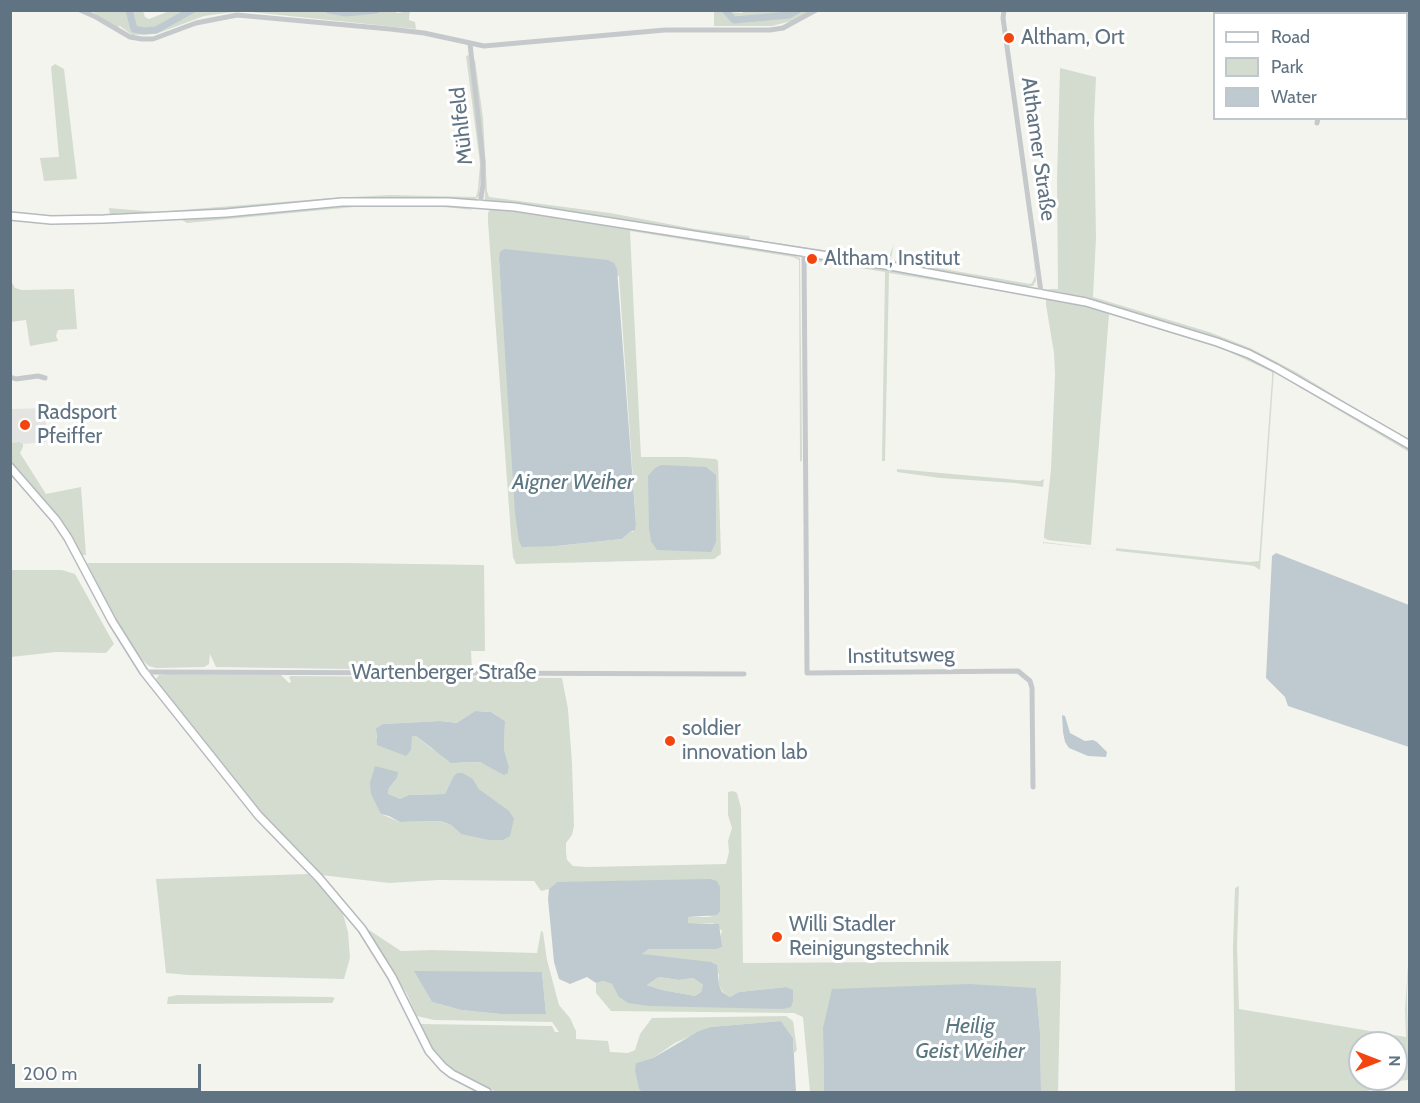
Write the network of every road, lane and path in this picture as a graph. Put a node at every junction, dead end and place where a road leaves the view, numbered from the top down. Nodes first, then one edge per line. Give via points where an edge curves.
1 (80, 10) edge
2 (816, 10) edge
3 (1004, 10) edge
4 (470, 44) junction
5 (480, 204) junction
6 (10, 216) edge
7 (804, 253) junction
8 (1041, 292) junction
9 (10, 377) edge
10 (45, 378) dead end
11 (1410, 445) edge
12 (10, 467) edge
13 (144, 672) junction
14 (744, 674) dead end
15 (1033, 787) dead end
16 (487, 1092) edge

1 - 4 street via 130,37 153,39 196,23 237,15 390,28
2 - 4 street via 783,28 770,30 664,30 499,46
3 - 8 street, Althamer Straße
4 - 5 street, Mühlfeld via 483,161
5 - 6 main road via 371,201 130,218 51,220
5 - 7 main road
7 - 8 main road
7 - 15 street, Institutsweg via 807,673 1018,671 1032,688
8 - 11 main road via 1102,306 1234,348
9 - 10 street
12 - 13 main road via 68,538
13 - 14 street, Wartenberger Straße
13 - 16 main road via 258,815 362,928 436,1059 462,1080

